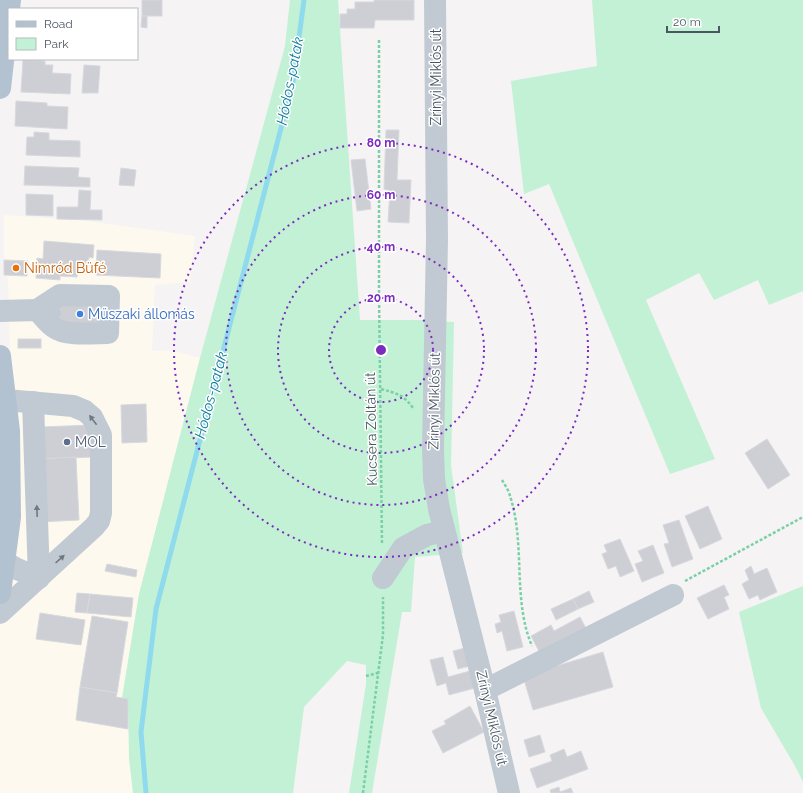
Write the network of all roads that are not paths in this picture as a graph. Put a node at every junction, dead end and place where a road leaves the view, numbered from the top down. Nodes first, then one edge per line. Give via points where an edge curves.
1 (435, 0) edge
2 (8, 18) edge
3 (0, 88) edge
4 (44, 311) dead end
5 (0, 312) edge
6 (0, 356) edge
7 (6, 400) junction
8 (33, 402) junction
9 (5, 464) edge
10 (5, 517) edge
11 (444, 531) junction
12 (4, 562) junction
13 (39, 578) junction
14 (383, 578) road end
15 (0, 593) edge
16 (673, 595) road end
17 (0, 613) edge
18 (485, 690) junction
19 (509, 793) edge

1 - 11 street, Zrínyi Miklós út via 437,239 433,448 434,479
2 - 3 main road
4 - 5 street
6 - 7 main road
7 - 8 street
7 - 9 main road via 9,431
13 -> 8 street
13 -> 8 street via 99,521 101,435 92,417 85,411 73,406
9 - 10 main road
10 - 12 main road
11 - 14 street via 427,535 403,548
11 - 18 street, Zrínyi Miklós út
12 - 13 street
12 - 15 main road
13 - 17 street
16 - 18 street
18 - 19 street, Zrínyi Miklós út

